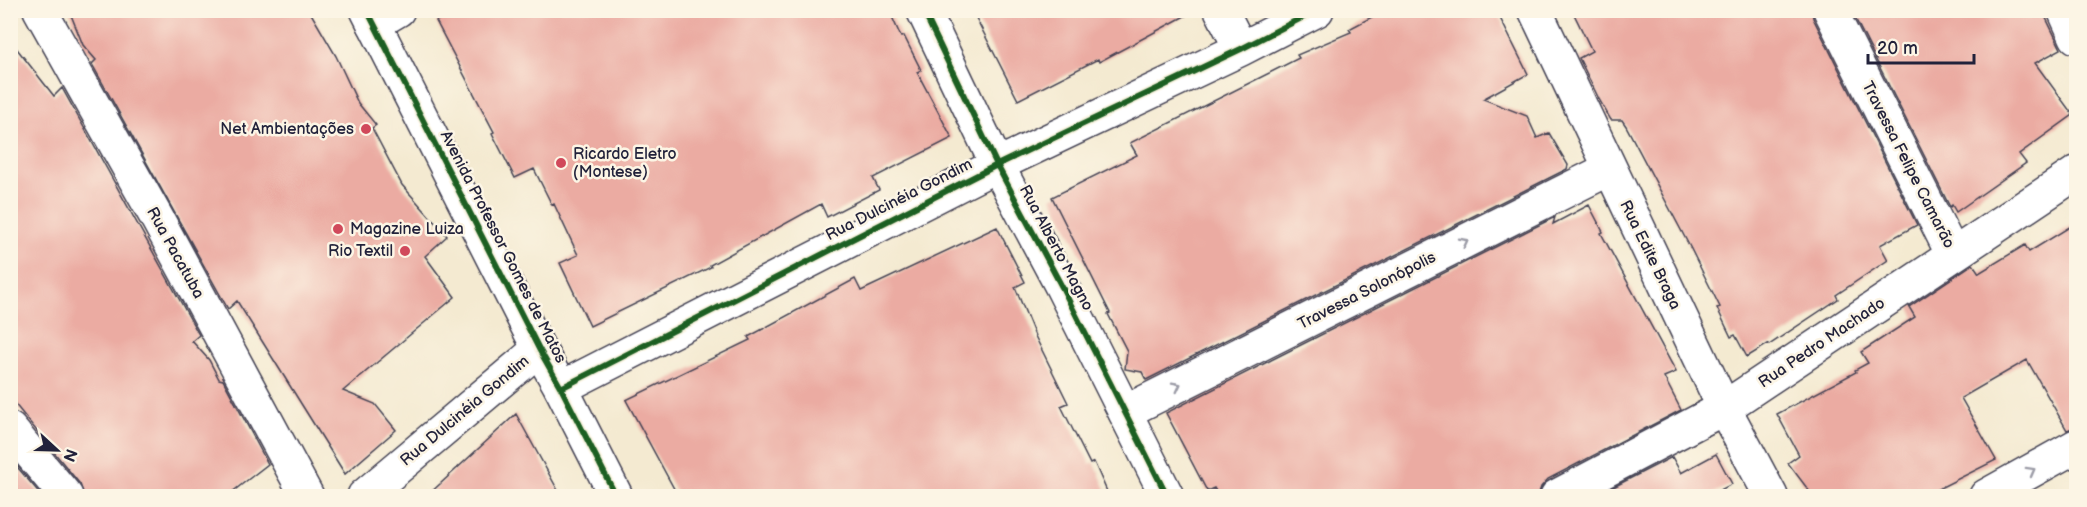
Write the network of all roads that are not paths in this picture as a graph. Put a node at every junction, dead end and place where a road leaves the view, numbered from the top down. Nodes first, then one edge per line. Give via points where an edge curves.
1 (40, 10) edge
2 (923, 10) edge
3 (1221, 10) edge
4 (1317, 10) edge
5 (1535, 10) edge
6 (1830, 10) edge
7 (2064, 10) edge
8 (380, 15) edge
9 (2076, 37) edge
10 (1241, 49) junction
11 (997, 165) junction
12 (1609, 169) junction
13 (2076, 173) edge
14 (1953, 255) junction
15 (538, 349) junction
16 (561, 388) junction
17 (1724, 408) junction
18 (1125, 412) junction
19 (10, 429) edge
20 (2076, 446) edge
21 (66, 496) edge
22 (307, 496) edge
23 (364, 496) edge
24 (616, 496) edge
25 (1167, 496) edge
26 (1557, 496) edge
27 (1771, 496) edge
28 (1986, 496) edge

1 - 22 street, Rua Pacatuba
2 - 11 street, Rua Alberto Magno
3 - 10 street
4 - 10 street, Rua Dulcinéia Gondim
5 - 12 street, Rua Edite Braga
6 - 14 street, Travessa Felipe Camarão
7 - 9 street
8 - 15 street, Avenida Professor Gomes de Matos
10 - 11 street, Rua Dulcinéia Gondim
11 - 16 street, Rua Dulcinéia Gondim
11 - 18 street, Rua Alberto Magno
12 - 17 street, Rua Edite Braga
18 -> 12 street, Travessa Solonópolis
13 - 14 street, Rua Pedro Machado
14 - 17 street, Rua Pedro Machado
15 - 16 street, Avenida Professor Gomes de Matos
15 - 23 street, Rua Dulcinéia Gondim
16 - 24 street, Avenida Professor Gomes de Matos
17 - 26 street, Rua Pedro Machado
17 - 27 street, Rua Edite Braga
18 - 25 street, Rua Alberto Magno
19 - 21 street
28 -> 20 street

